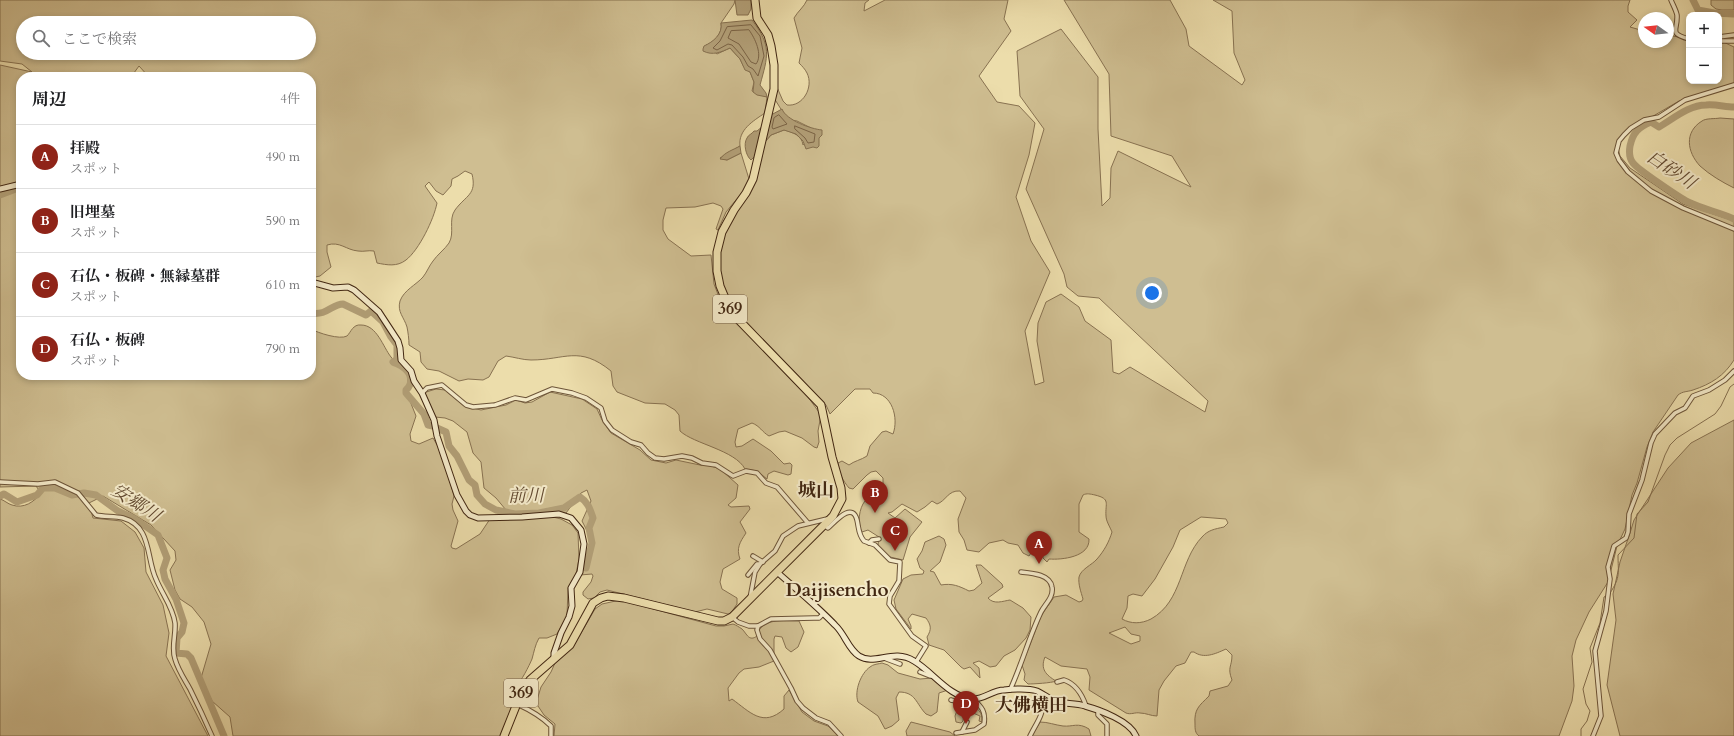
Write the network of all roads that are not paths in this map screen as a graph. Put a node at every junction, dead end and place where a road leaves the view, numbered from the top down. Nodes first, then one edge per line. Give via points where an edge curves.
1 (755, 0) edge
2 (1671, 0) edge
3 (1734, 35) edge
4 (1722, 37) edge
5 (1686, 38) edge
6 (1722, 40) edge
7 (1734, 41) edge
8 (1734, 85) edge
9 (16, 185) edge
10 (0, 189) edge
11 (1734, 229) edge
12 (316, 283) edge
13 (1734, 371) edge
14 (422, 393) junction
15 (0, 482) edge
16 (833, 516) junction
17 (808, 523) junction
18 (824, 526) junction
19 (880, 539) dead end
20 (869, 543) junction
21 (753, 556) dead end
22 (761, 563) junction
23 (777, 572) junction
24 (1021, 572) dead end
25 (748, 575) dead end
26 (749, 601) junction
27 (823, 614) junction
28 (732, 617) junction
29 (758, 626) junction
30 (883, 657) junction
31 (554, 659) junction
32 (916, 662) junction
33 (900, 664) dead end
34 (920, 672) dead end
35 (933, 675) junction
36 (1057, 682) dead end
37 (1010, 690) junction
38 (1039, 692) junction
39 (972, 699) junction
40 (951, 700) dead end
41 (516, 704) junction
42 (1086, 706) junction
43 (1098, 711) junction
44 (967, 722) dead end
45 (956, 733) dead end
46 (965, 733) edge
47 (212, 736) edge
48 (504, 736) edge
49 (551, 736) edge
50 (841, 736) edge
51 (1030, 736) edge
52 (1108, 736) edge
53 (1136, 736) edge
54 (1593, 736) edge

1 - 16 highway, 369 via 757,18 772,46 774,89 753,179 722,232 717,252 717,271 720,286 731,312 821,406 841,488 842,499
2 - 5 street via 1677,14 1677,34
3 - 4 street
6 - 7 street
8 - 11 street via 1685,100 1659,117 1644,120 1624,135 1619,141 1616,153 1628,172 1651,191 1683,208
9 - 10 main road
12 - 14 main road via 333,288 348,287 379,312 398,341 401,360 411,371
13 - 54 street via 1709,390 1693,396 1685,408 1675,413 1655,434 1642,480 1631,506 1626,538 1614,546 1608,566 1610,579 1604,625 1595,651 1601,716
14 - 17 street via 427,388 442,385 466,405 473,407 495,405 515,398 526,400 552,389 586,398 601,408 605,421 612,430 631,442 642,445 655,458 692,458 716,465 733,476 746,471 757,473 766,483 777,486
14 - 31 main road via 434,420 437,436 458,495 470,515 478,518 559,514 571,518 581,530 584,544 580,572 570,588 570,617 561,633
15 - 47 street via 56,482 80,495 96,515 123,518 140,530 149,548 151,567 172,611 175,629 172,646 174,658
16 - 17 street
16 - 18 highway, 369
17 - 22 street via 783,536 775,552
18 - 20 street via 828,528 843,514 854,513 860,537
18 - 23 highway, 369
19 - 20 street
20 - 32 street via 875,545 890,560 900,562 899,581 890,596 890,604 912,636 926,646
21 - 22 street
22 - 25 street
22 - 26 street via 755,572
23 - 26 highway, 369
23 - 27 main road
24 - 37 street via 1046,578 1052,586 1052,594 1042,611
26 - 28 highway, 369
27 - 29 street via 819,618 771,619
27 - 30 main road via 836,625 858,656 871,660
28 - 29 street via 749,626
28 - 31 highway, 369 via 718,621 608,596 594,603 570,646
29 - 50 street via 760,639 770,650 792,688 796,701 816,718 829,723
30 - 32 main road via 900,655
30 - 33 street
31 - 41 highway, 369 via 530,680
32 - 35 main road
34 - 35 street
35 - 39 main road via 951,690
36 - 42 street via 1070,682 1083,697
37 - 38 main road
37 - 39 main road via 1001,690 980,699
38 - 42 main road via 1059,702
38 - 51 street via 1043,713
39 - 40 street via 968,702
39 - 46 street via 982,708 985,715 984,724
41 - 48 highway, 369
41 - 49 street via 545,720 551,726
42 - 43 main road
43 - 52 street via 1098,715 1107,724
43 - 53 main road via 1128,725
44 - 46 street
45 - 46 street

